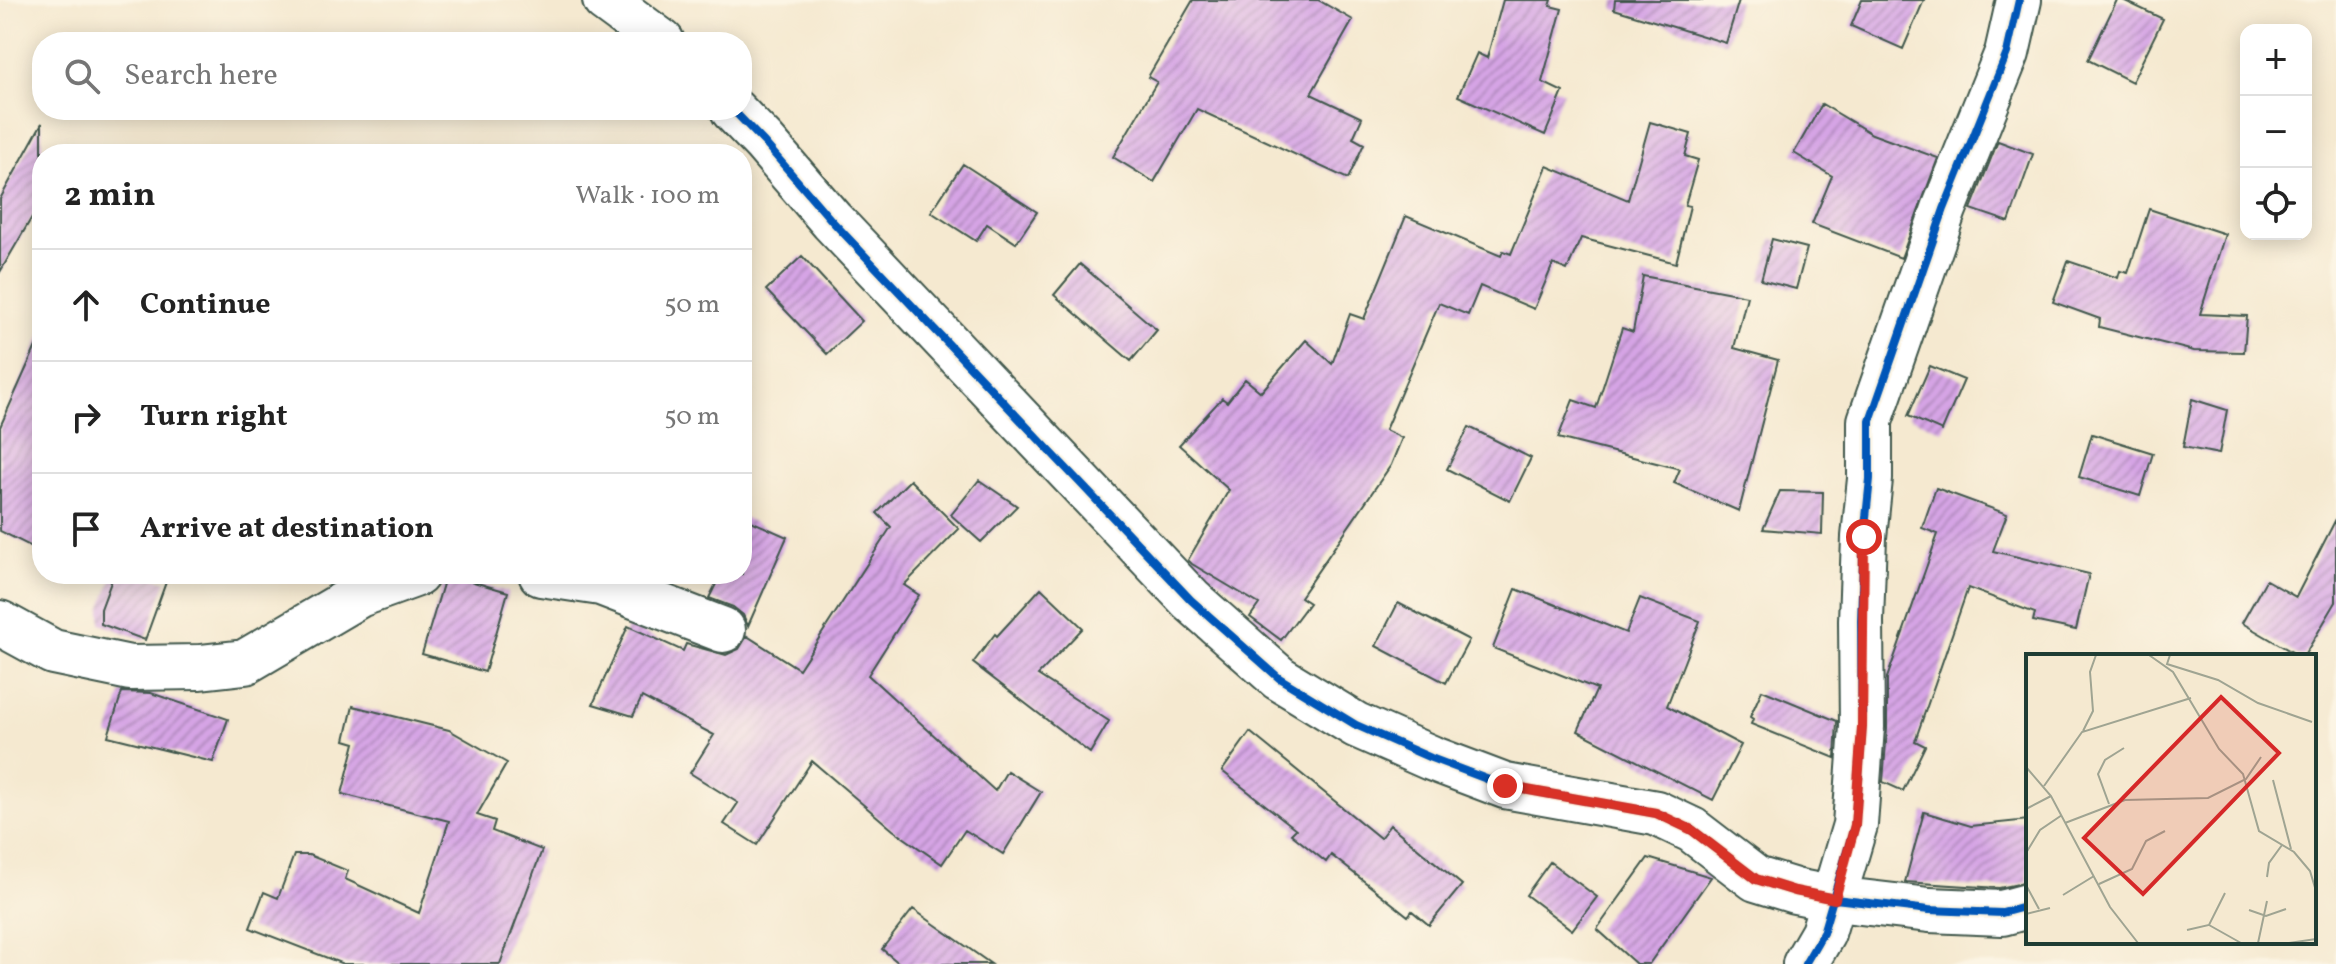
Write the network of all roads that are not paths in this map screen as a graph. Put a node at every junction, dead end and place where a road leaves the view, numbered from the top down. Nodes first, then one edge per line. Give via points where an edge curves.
1 (605, 0) edge
2 (2019, 0) edge
3 (648, 32) edge
4 (743, 120) edge
5 (389, 584) edge
6 (604, 584) edge
7 (0, 623) edge
8 (723, 630) dead end
9 (1835, 899) junction
10 (2026, 907) edge
11 (1805, 964) edge

1 - 3 street
2 - 9 street via 2007,53 1944,209 1870,421 1855,825
4 - 9 street via 1191,600 1279,678 1356,725 1431,758 1505,786 1656,813 1692,830 1756,879
5 - 7 street via 359,595 245,662 200,667 130,668 53,652
6 - 8 street
9 - 10 street via 2002,913
9 - 11 street

